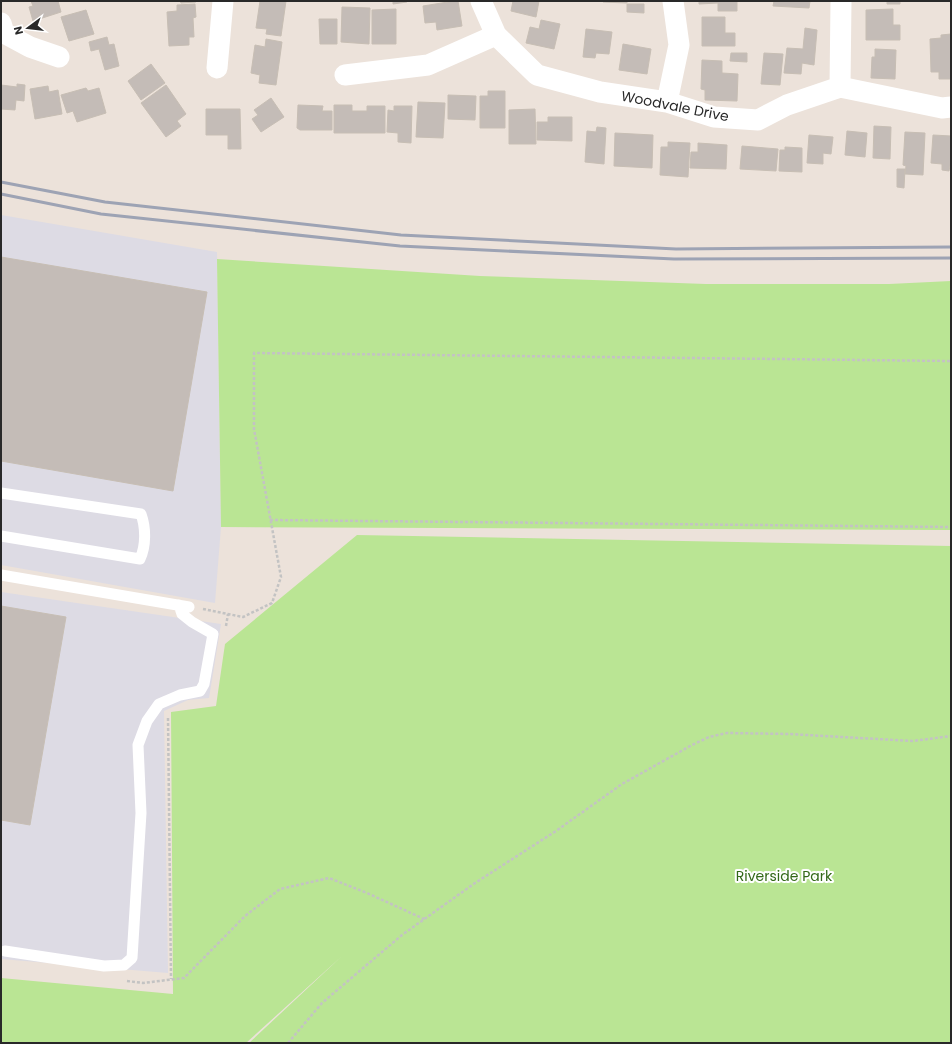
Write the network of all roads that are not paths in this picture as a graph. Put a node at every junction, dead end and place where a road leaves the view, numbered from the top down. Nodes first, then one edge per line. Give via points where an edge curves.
1 (223, 1) edge
2 (481, 1) edge
3 (673, 1) edge
4 (841, 1) edge
5 (1, 23) edge
6 (496, 35) junction
7 (59, 57) dead end
8 (217, 68) dead end
9 (345, 75) dead end
10 (840, 87) junction
11 (667, 102) junction
12 (951, 107) edge
13 (1, 493) edge
14 (1, 536) edge
15 (1, 575) edge
16 (5, 951) dead end

1 - 8 street
2 - 6 street, Woodvale Drive
3 - 11 street via 679,45
4 - 10 street
5 - 7 street via 4,33 30,47
6 - 9 street via 428,65
6 - 11 street, Woodvale Drive via 538,75 600,92
10 - 11 street, Woodvale Drive via 787,106 758,120 714,117
10 - 12 street via 942,108
13 - 14 lane via 141,514 145,524 140,559
15 - 16 lane via 184,606 182,614 213,634 204,684 200,691 180,695 159,704 147,720 138,745 141,813 132,958 124,965 104,966

